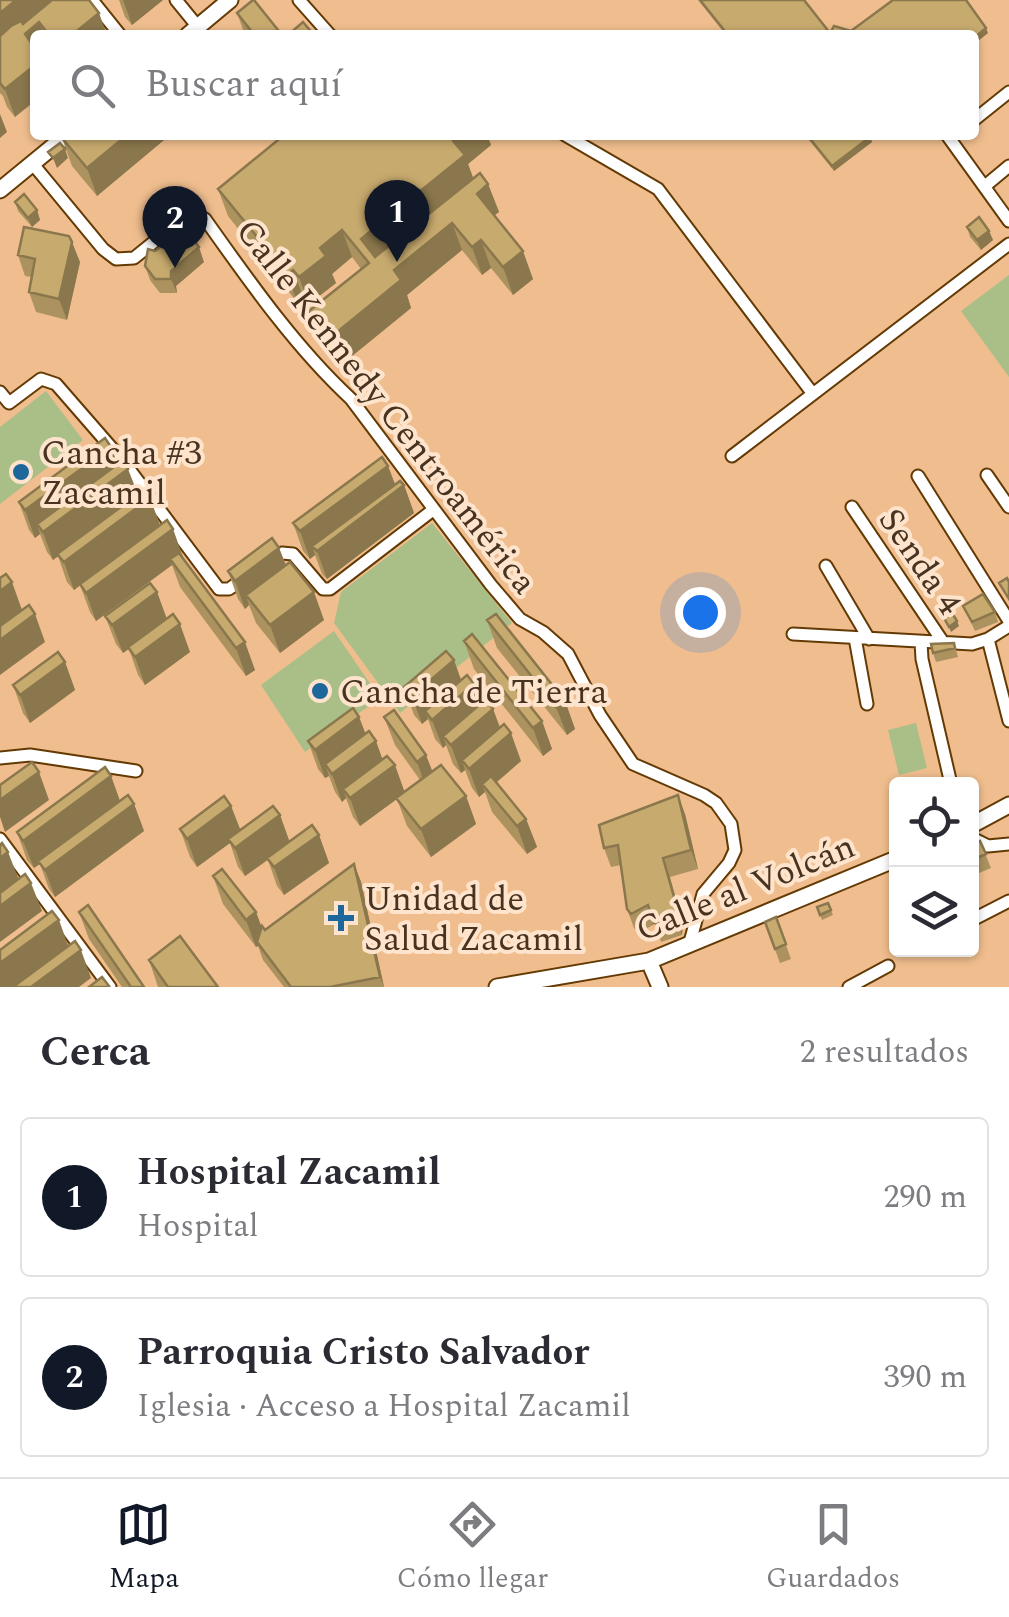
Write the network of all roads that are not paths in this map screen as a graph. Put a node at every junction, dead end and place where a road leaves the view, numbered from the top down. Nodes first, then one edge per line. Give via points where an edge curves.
1 (92, 0) edge
2 (176, 0) edge
3 (230, 0) edge
4 (300, 0) edge
5 (116, 30) edge
6 (192, 30) edge
7 (194, 30) edge
8 (326, 30) edge
9 (1009, 92) edge
10 (979, 116) edge
11 (62, 140) edge
12 (574, 140) edge
13 (954, 140) edge
14 (32, 163) junction
15 (1009, 166) edge
16 (984, 186) junction
17 (0, 190) edge
18 (1009, 221) edge
19 (1009, 244) edge
20 (0, 392) edge
21 (813, 394) junction
22 (732, 456) dead end
23 (987, 475) dead end
24 (918, 476) dead end
25 (852, 507) dead end
26 (1009, 508) edge
27 (433, 510) junction
28 (826, 566) dead end
29 (1009, 623) edge
30 (793, 634) dead end
31 (862, 638) junction
32 (988, 639) junction
33 (921, 642) junction
34 (945, 645) junction
35 (867, 704) dead end
36 (1009, 722) edge
37 (0, 758) edge
38 (136, 770) dead end
39 (949, 777) edge
40 (1009, 804) edge
41 (979, 821) edge
42 (0, 838) edge
43 (979, 842) edge
44 (1009, 844) edge
45 (889, 861) edge
46 (1009, 901) edge
47 (979, 916) edge
48 (689, 946) junction
49 (649, 961) junction
50 (888, 966) dead end
51 (110, 987) edge
52 (497, 987) edge
53 (660, 987) edge
54 (849, 987) edge

1 - 5 street
2 - 6 street
3 - 7 main road
4 - 8 street
9 - 10 street
11 - 14 main road
12 - 21 street via 658,189
13 - 16 street
14 - 17 main road
14 - 27 street, Calle Kennedy Centroamérica via 116,260 134,258 186,216 205,219
15 - 16 street
16 - 18 street
19 - 21 street
20 - 27 street via 9,403 44,378 59,386 220,589 282,553 293,554 322,589 330,589
21 - 22 street
23 - 26 street
24 - 29 street
25 - 34 street, Senda 4
27 - 48 street, Calle Kennedy Centroamérica via 520,619 568,654 633,764 704,795 731,824 735,850 704,894
28 - 31 street
29 - 32 street
30 - 31 street
31 - 33 street
31 - 35 street
32 - 34 street
32 - 36 street
33 - 34 street
33 - 39 street
37 - 38 street via 30,755
40 - 41 main road
42 - 51 street
43 - 44 street
45 - 48 main road, Calle al Volcán
46 - 47 street
48 - 49 main road, Calle al Volcán
49 - 52 main road, Calle al Volcán
49 - 53 main road
50 - 54 street

